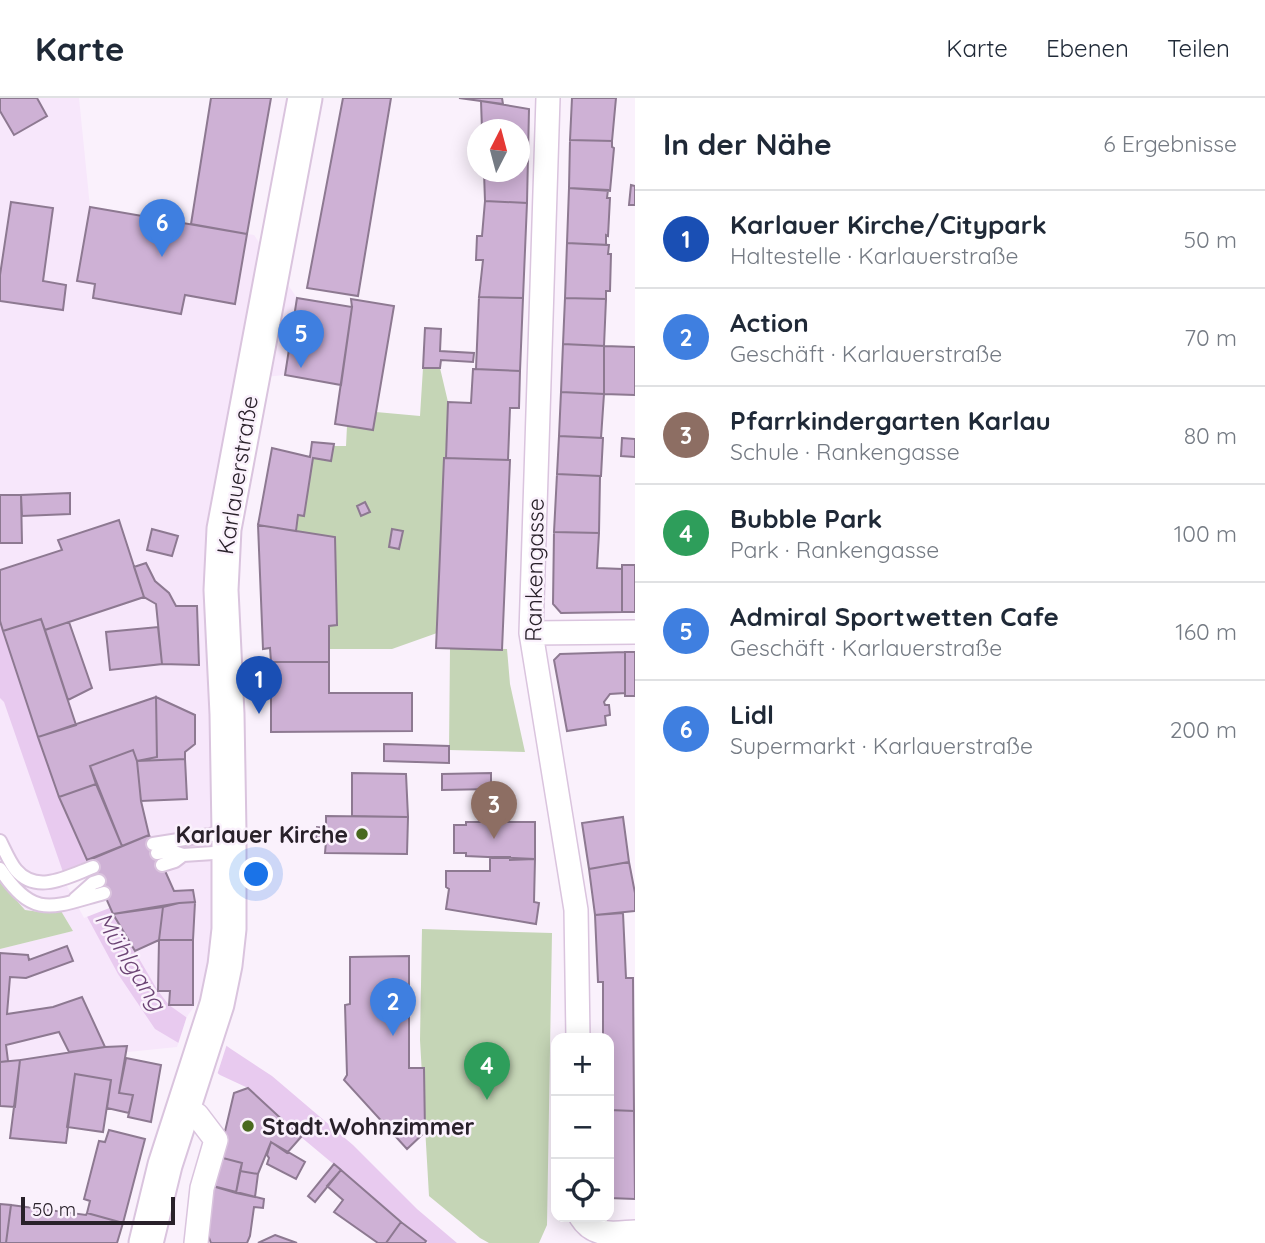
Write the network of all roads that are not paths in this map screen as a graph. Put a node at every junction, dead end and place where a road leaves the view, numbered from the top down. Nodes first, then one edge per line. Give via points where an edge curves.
1 (305, 98) edge
2 (548, 98) edge
3 (635, 632) edge
4 (531, 633) junction
5 (0, 841) edge
6 (229, 842) junction
7 (93, 867) dead end
8 (0, 869) edge
9 (102, 887) dead end
10 (578, 1033) edge
11 (184, 1109) junction
12 (585, 1222) edge
13 (635, 1233) edge
14 (146, 1243) edge
15 (196, 1243) edge

1 - 6 main road, Karlauerstraße via 224,529 221,590
2 - 4 street, Rankengasse
3 - 4 street
4 - 10 street, Rankengasse via 576,910
5 - 7 lane via 16,870 28,880 43,883
6 - 6 lane via 175,861 157,854
6 - 11 main road, Karlauerstraße via 225,965
8 - 9 lane via 18,895 32,903 72,902 93,883
11 - 14 main road, Karlauerstraße
11 - 15 street via 197,1115 216,1140 202,1188
12 - 13 street via 600,1233

